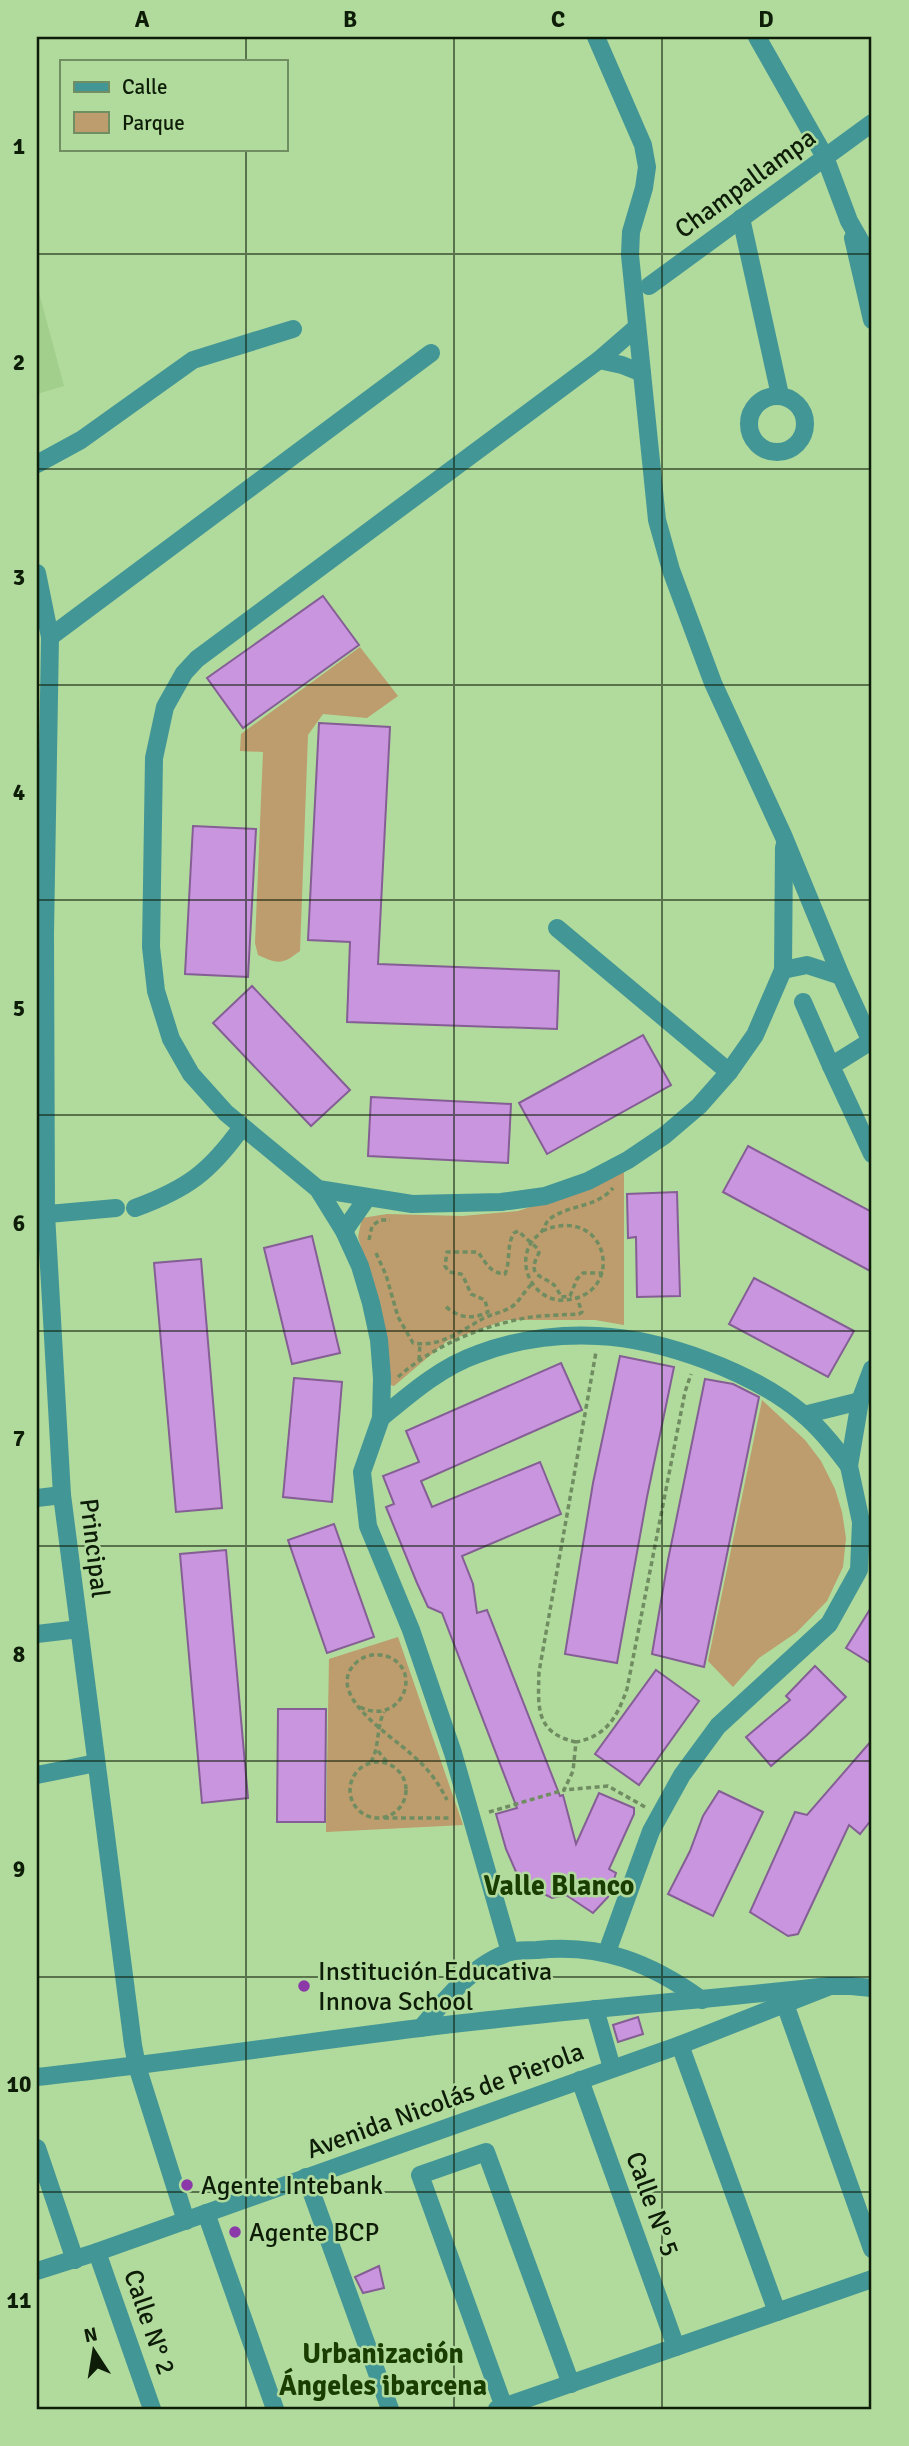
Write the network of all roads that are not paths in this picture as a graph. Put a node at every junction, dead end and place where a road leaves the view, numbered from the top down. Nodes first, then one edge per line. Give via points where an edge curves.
1 (596, 37) edge
2 (757, 37) edge
3 (872, 123) edge
4 (825, 157) junction
5 (741, 218) junction
6 (849, 221) junction
7 (872, 261) edge
8 (649, 286) dead end
9 (872, 320) edge
10 (637, 327) junction
11 (293, 329) dead end
12 (431, 353) dead end
13 (599, 360) junction
14 (642, 373) junction
15 (780, 396) dead end
16 (37, 464) edge
17 (37, 573) edge
18 (41, 612) edge
19 (50, 637) junction
20 (41, 793) edge
21 (783, 835) junction
22 (557, 928) dead end
23 (41, 934) edge
24 (783, 970) junction
25 (841, 976) junction
26 (803, 1002) dead end
27 (872, 1043) edge
28 (831, 1066) junction
29 (729, 1072) junction
30 (41, 1073) edge
31 (242, 1127) junction
32 (872, 1154) edge
33 (318, 1189) junction
34 (367, 1198) junction
35 (116, 1208) dead end
36 (135, 1208) dead end
37 (41, 1215) edge
38 (353, 1232) junction
39 (45, 1355) edge
40 (872, 1369) edge
41 (860, 1401) junction
42 (804, 1415) junction
43 (381, 1418) junction
44 (849, 1466) junction
45 (62, 1495) junction
46 (37, 1498) edge
47 (79, 1629) junction
48 (37, 1634) edge
49 (96, 1763) junction
50 (37, 1775) edge
51 (510, 1952) junction
52 (607, 1952) junction
53 (830, 1986) junction
54 (872, 1988) edge
55 (702, 2000) junction
56 (785, 2004) junction
57 (595, 2009) junction
58 (421, 2028) junction
59 (680, 2045) junction
60 (137, 2066) junction
61 (612, 2068) junction
62 (37, 2077) edge
63 (580, 2080) junction
64 (37, 2148) edge
65 (306, 2177) junction
66 (206, 2213) junction
67 (186, 2221) junction
68 (872, 2249) edge
69 (97, 2252) junction
70 (75, 2260) junction
71 (37, 2271) edge
72 (872, 2278) edge
73 (778, 2312) junction
74 (676, 2347) junction
75 (571, 2384) junction
76 (501, 2408) edge
77 (152, 2409) edge
78 (275, 2409) edge
79 (390, 2409) edge

1 - 10 street via 643,145 647,167 631,232
2 - 4 street
3 - 4 street, Champallampa
4 - 5 street, Champallampa
4 - 6 street
5 - 8 street, Champallampa
5 - 15 street
6 - 7 street
6 - 9 street
10 - 13 street
10 - 14 street
11 - 16 street via 193,360 81,440
12 - 19 street
13 - 14 street
13 - 31 street via 214,646 184,673 165,707 154,758 151,947 156,991 171,1039 191,1074
14 - 21 street via 657,520 671,570 713,683
17 - 18 street, Principal
18 - 19 street, Principal
19 - 20 street, Principal
20 - 23 street, Principal
21 - 24 street
21 - 25 street
22 - 29 street
23 - 30 street, Principal
24 - 25 street via 807,965
24 - 29 street via 755,1035
25 - 27 street
26 - 28 street
27 - 28 street
28 - 32 street
29 - 34 street via 666,1135 588,1181 501,1202 412,1204
30 - 37 street, Principal
31 - 33 street
31 - 36 street via 222,1155 197,1178
33 - 34 street
33 - 38 street
34 - 38 street
35 - 37 street
37 - 39 street, Principal
38 - 43 street via 379,1340
39 - 45 street, Principal
40 - 41 street
41 - 42 street
41 - 44 street
42 - 43 street via 745,1376 650,1344 598,1336 538,1338 477,1354 428,1379
42 - 44 street
43 - 51 street via 362,1472 368,1526 411,1630 453,1753
44 - 52 street via 861,1522 859,1570 829,1624 718,1726 682,1775 651,1831
45 - 46 street
45 - 47 street, Principal
47 - 48 street
47 - 49 street, Principal
49 - 50 street
49 - 60 street, Principal
51 - 52 street via 559,1947
51 - 58 street via 478,1969
52 - 55 street via 679,1983
53 - 54 street
53 - 55 street
53 - 56 street, Avenida Nicolás de Pierola
55 - 57 street
56 - 59 street, Avenida Nicolás de Pierola
56 - 68 street
57 - 58 street
57 - 61 street
58 - 60 street
59 - 61 street, Avenida Nicolás de Pierola
59 - 73 street
60 - 62 street
60 - 67 street, Principal
61 - 63 street, Avenida Nicolás de Pierola
63 - 65 street, Avenida Nicolás de Pierola
63 - 74 street, Calle N° 5
64 - 70 street
65 - 66 street, Avenida Nicolás de Pierola
65 - 79 street
66 - 67 street, Avenida Nicolás de Pierola
66 - 78 street
67 - 69 street, Avenida Nicolás de Pierola
69 - 70 street, Avenida Nicolás de Pierola
69 - 77 street, Calle N° 2
70 - 71 street, Avenida Nicolás de Pierola
72 - 73 street
73 - 74 street
74 - 75 street
75 - 76 street
75 - 76 street via 486,2152 420,2175

